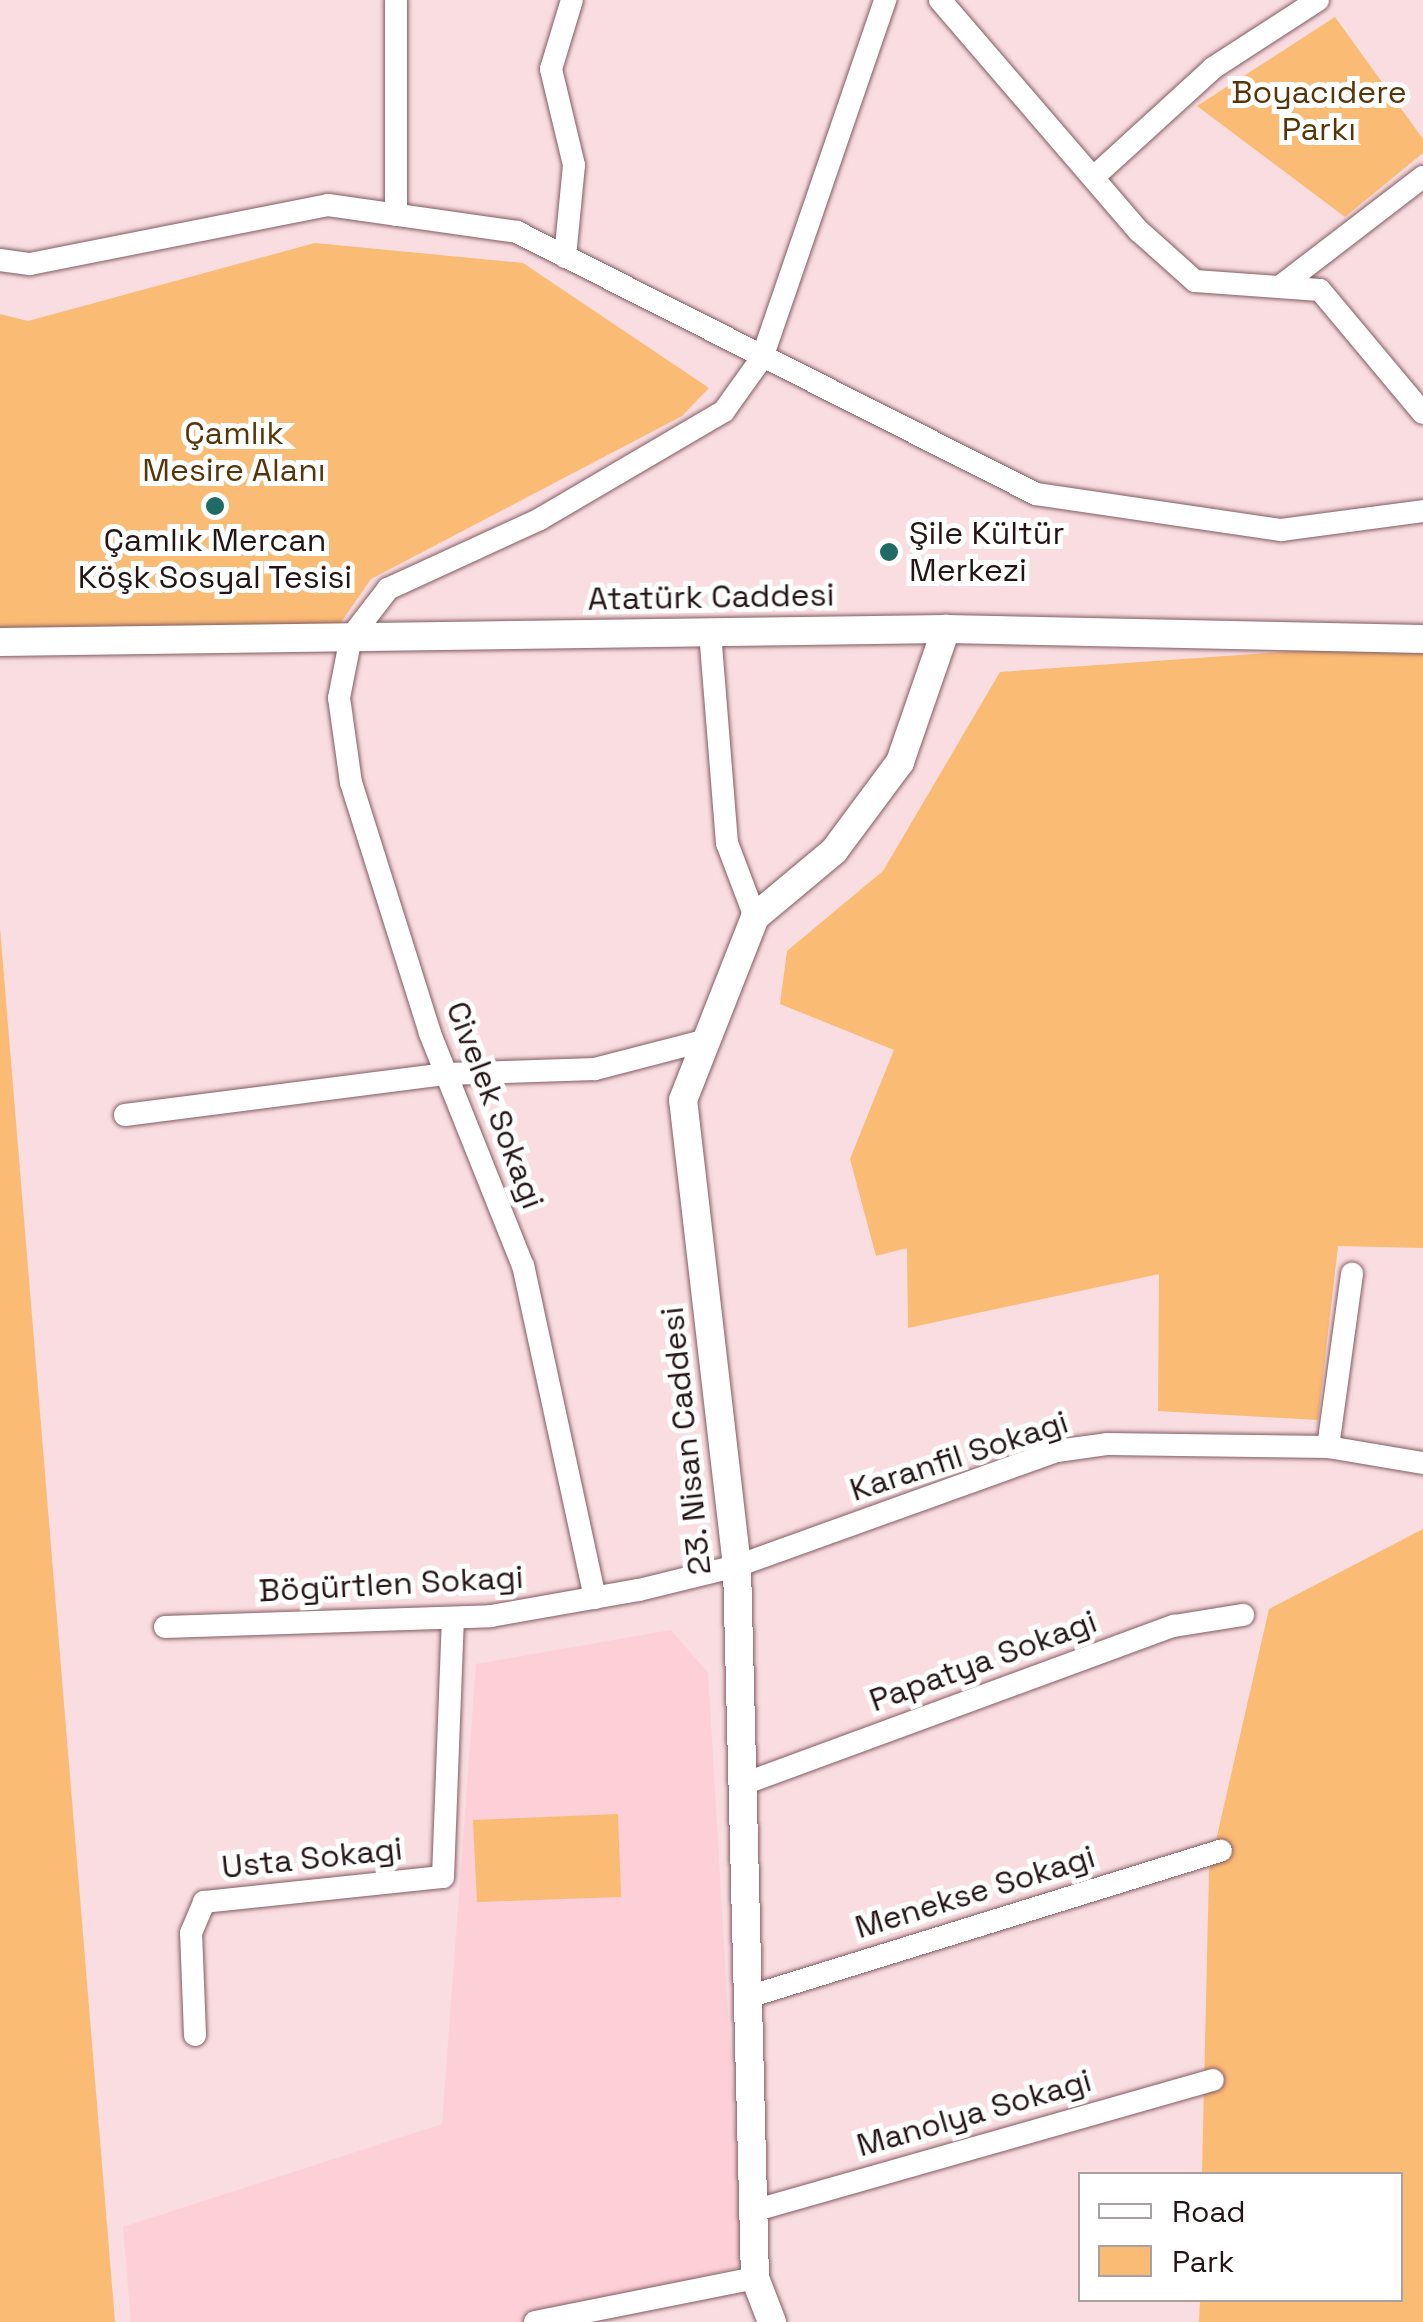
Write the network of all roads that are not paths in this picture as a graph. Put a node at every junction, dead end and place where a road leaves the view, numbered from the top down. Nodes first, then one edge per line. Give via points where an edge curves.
1 (396, 0) edge
2 (572, 0) edge
3 (885, 0) edge
4 (940, 0) edge
5 (1318, 0) edge
6 (1096, 175) junction
7 (1423, 177) edge
8 (396, 215) junction
9 (565, 258) junction
10 (0, 260) edge
11 (1282, 285) junction
12 (762, 358) junction
13 (1423, 413) edge
14 (1423, 511) edge
15 (946, 629) junction
16 (710, 632) junction
17 (351, 637) junction
18 (1423, 639) edge
19 (0, 642) edge
20 (756, 917) junction
21 (707, 1040) junction
22 (446, 1074) junction
23 (125, 1115) dead end
24 (1352, 1274) dead end
25 (1328, 1447) junction
26 (1423, 1463) edge
27 (737, 1566) junction
28 (594, 1598) junction
29 (1243, 1615) dead end
30 (453, 1618) junction
31 (165, 1627) dead end
32 (749, 1782) junction
33 (1221, 1851) dead end
34 (748, 1997) junction
35 (195, 2036) dead end
36 (1214, 2080) dead end
37 (753, 2211) junction
38 (755, 2278) junction
39 (535, 2322) edge
40 (772, 2322) edge

1 - 8 street
2 - 9 street via 551,69 574,165
3 - 12 street
4 - 6 street
5 - 6 street via 1214,68
6 - 11 street via 1195,281
7 - 11 street
8 - 9 street via 516,232
8 - 10 street via 328,205 30,264
9 - 12 street
11 - 13 street via 1320,290
12 - 14 street via 1036,494 1281,530
12 - 17 street via 724,411 540,519 388,589
15 - 16 street, Atatürk Caddesi
15 - 18 street, Atatürk Caddesi
15 - 20 street, 23. Nisan Caddesi via 900,762 834,851
16 - 17 street, Atatürk Caddesi
16 - 20 street via 728,843
17 - 19 street, Atatürk Caddesi
17 - 22 street, Civelek Sokagi via 338,698 352,783
20 - 21 street, 23. Nisan Caddesi
21 - 22 street via 595,1069
21 - 27 street, 23. Nisan Caddesi via 683,1100
22 - 23 street
22 - 28 street, Civelek Sokagi via 523,1266
24 - 25 street
25 - 26 street, Karanfil Sokagi
25 - 27 street, Karanfil Sokagi via 1152,1441 1056,1451
27 - 28 street, Bögürtlen Sokagi
27 - 32 street, 23. Nisan Caddesi
28 - 30 street, Bögürtlen Sokagi
29 - 32 street, Papatya Sokagi via 1174,1626
30 - 31 street, Bögürtlen Sokagi
30 - 35 street, Usta Sokagi via 443,1877 204,1902 191,1933
32 - 34 street, 23. Nisan Caddesi
33 - 34 street, Menekse Sokagi
34 - 37 street, 23. Nisan Caddesi
36 - 37 street, Manolya Sokagi
37 - 38 street, 23. Nisan Caddesi
38 - 39 street
38 - 40 street, 23. Nisan Caddesi

